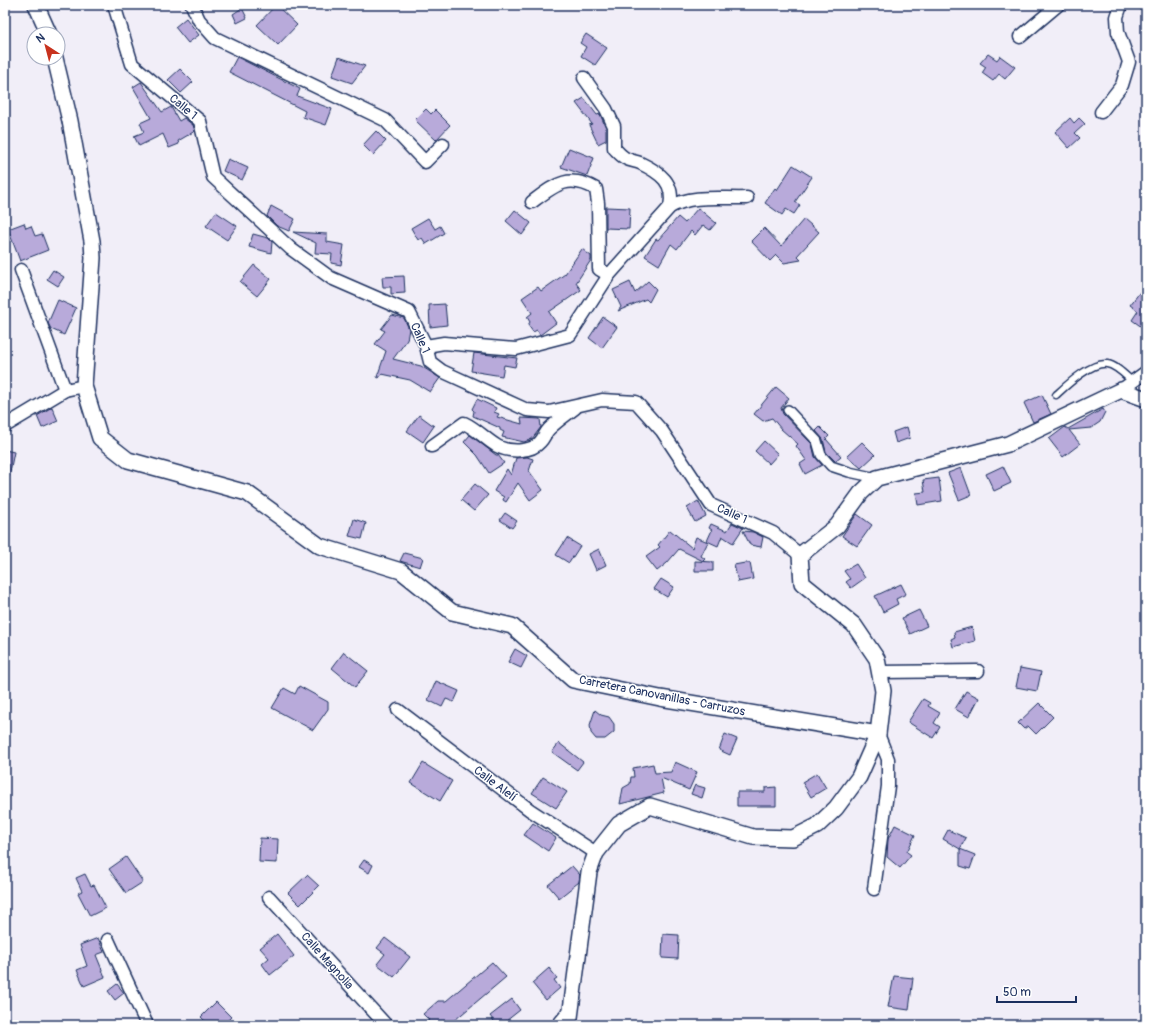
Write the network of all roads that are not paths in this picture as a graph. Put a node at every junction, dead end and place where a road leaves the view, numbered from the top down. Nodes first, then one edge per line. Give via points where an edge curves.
1 (37, 5) edge
2 (114, 5) edge
3 (192, 5) edge
4 (1058, 5) edge
5 (1121, 5) edge
6 (46, 26) edge
7 (1020, 37) dead end
8 (57, 66) edge
9 (584, 78) dead end
10 (1101, 112) dead end
11 (443, 144) dead end
12 (747, 198) dead end
13 (532, 202) dead end
14 (670, 207) junction
15 (21, 270) dead end
16 (609, 275) junction
17 (426, 346) junction
18 (1146, 372) edge
19 (84, 386) junction
20 (1127, 386) junction
21 (65, 390) junction
22 (1056, 395) dead end
23 (1146, 399) edge
24 (577, 406) junction
25 (788, 410) dead end
26 (5, 426) edge
27 (432, 446) dead end
28 (877, 478) junction
29 (800, 556) junction
30 (978, 671) dead end
31 (879, 672) junction
32 (398, 710) dead end
33 (878, 734) junction
34 (596, 853) junction
35 (874, 889) dead end
36 (269, 897) dead end
37 (108, 940) dead end
38 (571, 1009) junction
39 (147, 1025) edge
40 (386, 1025) edge
41 (558, 1025) edge
42 (569, 1025) edge

1 - 6 street
2 - 17 street, Calle 1 via 132,64 200,121 213,176 291,249 331,278 409,312
3 - 11 street via 199,20 215,38 385,120 425,162
4 - 7 street
5 - 10 street via 1117,17 1118,32 1129,62 1122,85
8 - 19 street, Carretera Canovanillas - Carruzos via 70,121 92,241
9 - 14 street via 606,109 614,126 614,148 624,158 639,163 660,176 670,186
12 - 14 street via 694,199
13 - 16 street via 556,184 572,181 596,189 599,269
14 - 16 street
15 - 21 street
16 - 17 street via 570,335 516,349 444,343
17 - 24 street, Calle 1 via 430,362 442,372 527,410 549,412
18 - 20 street
19 - 21 street
19 - 33 street, Carretera Canovanillas - Carruzos via 100,438 128,460 247,493 320,546 401,571 452,612 512,626 573,680 660,698
20 - 22 lane via 1120,370 1107,364 1097,365 1078,376
20 - 23 street
20 - 28 street via 1008,444
21 - 26 street
24 - 27 street via 547,431 540,444 533,447 506,450 464,423
24 - 29 street, Calle 1 via 602,400 636,402 662,431 711,505 773,533
25 - 28 street via 817,441 821,455 831,466
28 - 29 street via 861,493 837,526
29 - 31 street via 802,583 854,625 877,659
30 - 31 street
31 - 33 street via 883,691
32 - 34 street, Calle Alelí via 530,810
33 - 34 street via 859,777 836,808 817,826 793,838 753,837 650,806 619,824
33 - 35 street via 888,758 888,786
34 - 38 street via 589,872
36 - 40 street, Calle Magnolia
37 - 39 street
38 - 41 street
38 - 42 street

